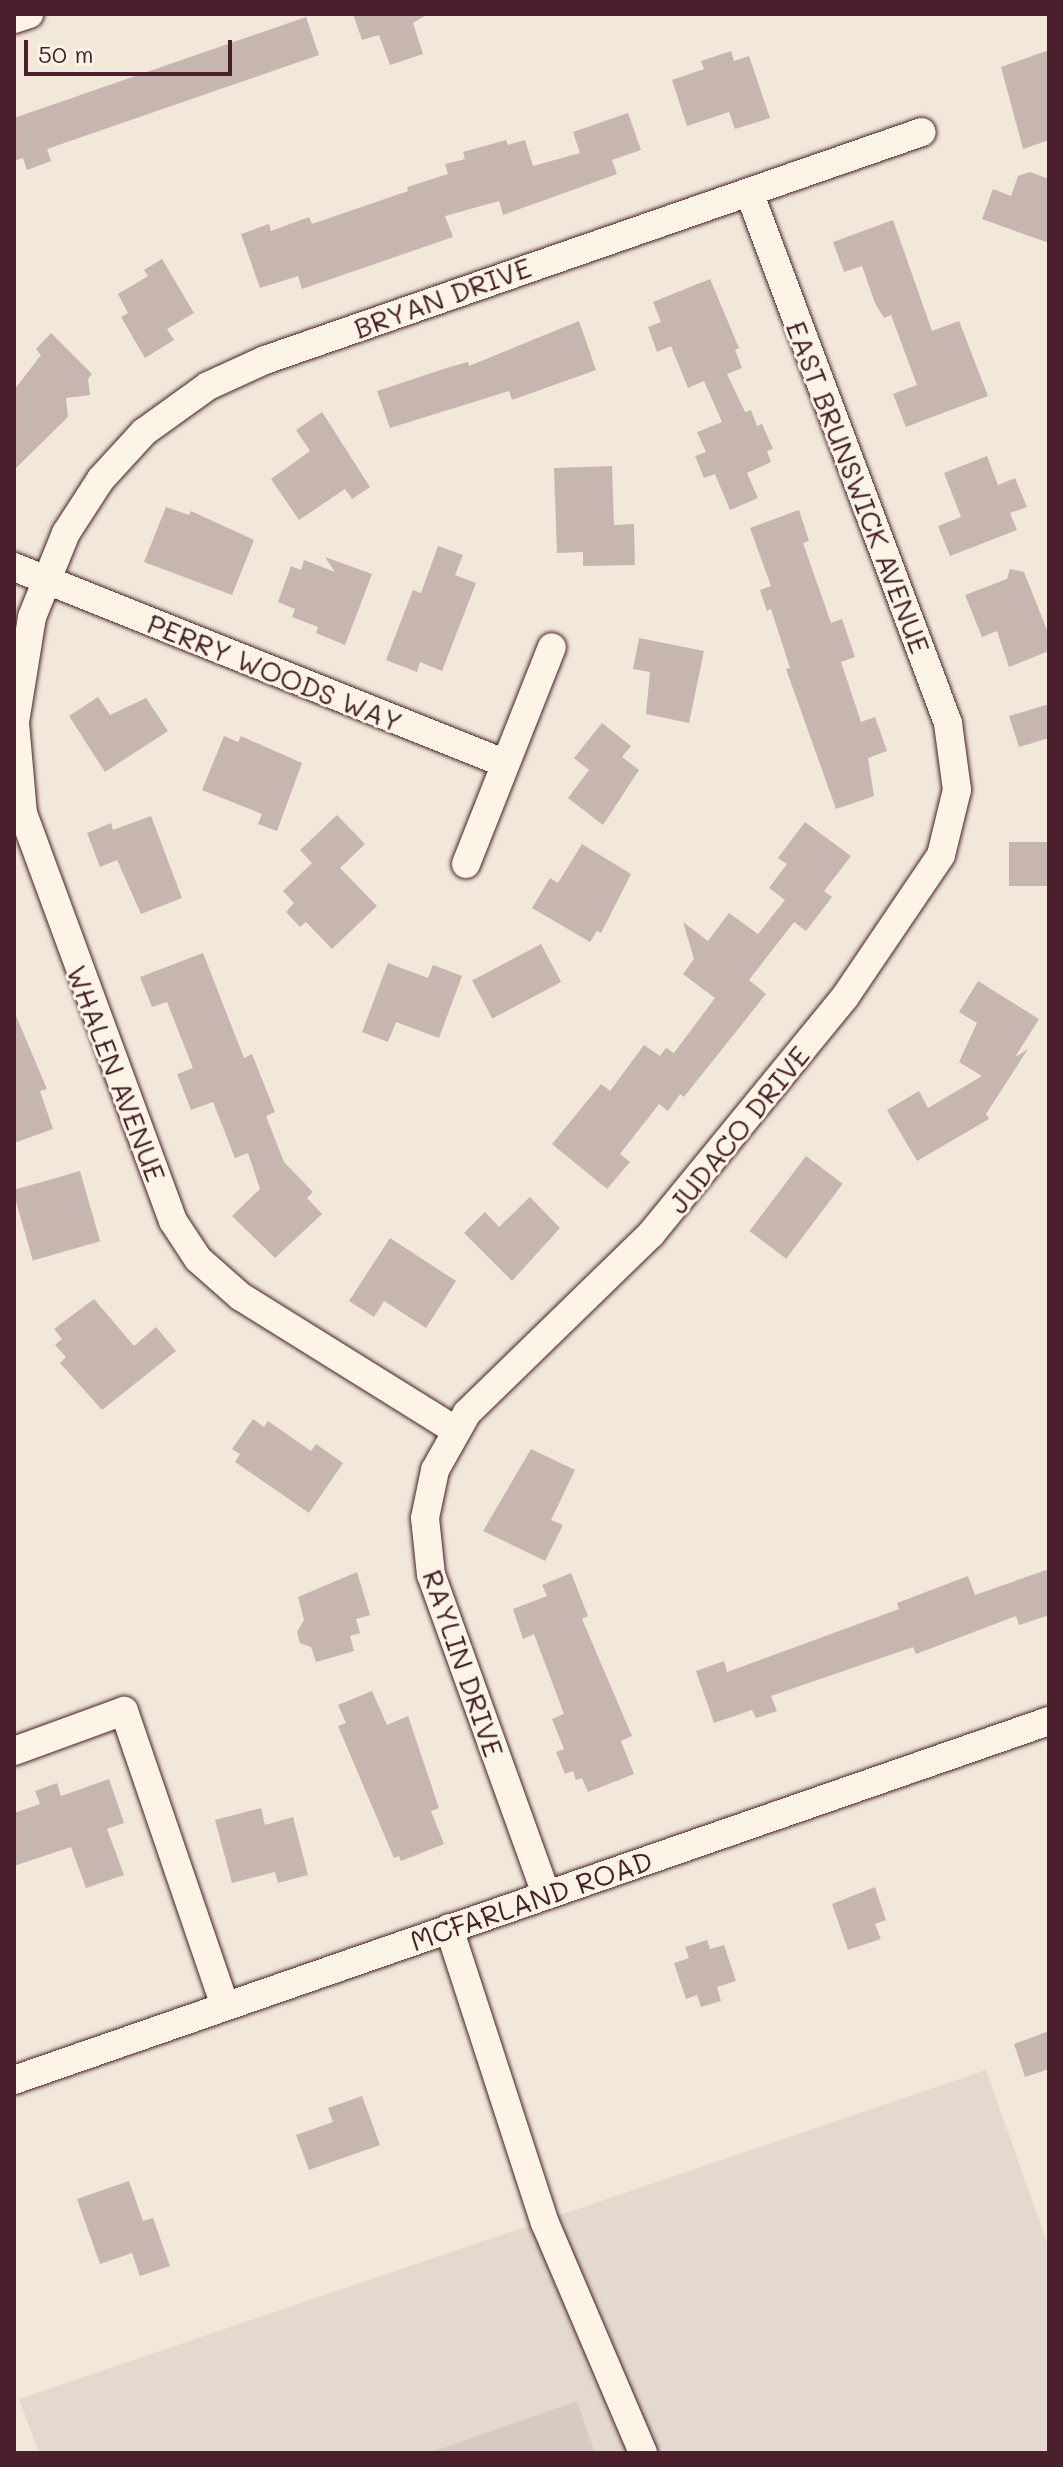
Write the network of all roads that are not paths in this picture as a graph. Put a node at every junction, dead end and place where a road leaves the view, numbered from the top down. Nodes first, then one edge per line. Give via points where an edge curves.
1 (29, 14) edge
2 (14, 19) edge
3 (922, 132) dead end
4 (749, 192) junction
5 (14, 567) edge
6 (47, 580) junction
7 (552, 647) dead end
8 (504, 763) junction
9 (957, 785) joint
10 (466, 864) dead end
11 (455, 1430) junction
12 (1049, 1721) edge
13 (14, 1751) edge
14 (546, 1894) junction
15 (449, 1928) junction
16 (225, 2006) junction
17 (14, 2080) edge
18 (643, 2453) edge

1 - 2 street
3 - 4 street, BRYAN DRIVE
4 - 6 street, BRYAN DRIVE via 265,360 208,386 144,432 101,479 66,533
4 - 9 street, EAST BRUNSWICK AVENUE via 948,723
5 - 6 street, PERRY WOODS WAY
6 - 8 street, PERRY WOODS WAY
6 - 11 street, WHALEN AVENUE via 28,630 17,695 15,748 23,814 173,1221 198,1259 241,1297
7 - 8 street
8 - 10 street
9 - 11 street, JUDACO DRIVE via 941,855 845,997 651,1234 483,1396
11 - 14 street, RAYLIN DRIVE via 426,1503 424,1535 431,1575
12 - 14 street, MCFARLAND ROAD
13 - 16 street via 124,1711
14 - 15 street, MCFARLAND ROAD
15 - 16 street, MCFARLAND ROAD
15 - 18 street via 545,2223
16 - 17 street, MCFARLAND ROAD

